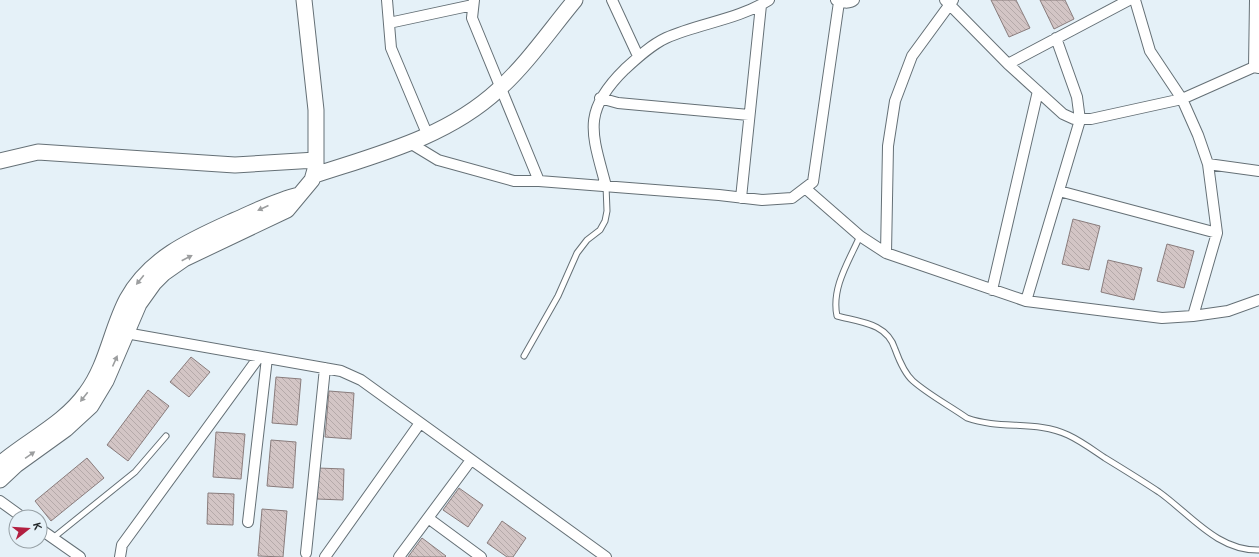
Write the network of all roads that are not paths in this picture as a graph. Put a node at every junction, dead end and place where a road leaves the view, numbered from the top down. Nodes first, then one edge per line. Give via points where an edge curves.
1 (304, 0) edge
2 (387, 0) edge
3 (575, 0) edge
4 (612, 0) edge
5 (854, 0) edge
6 (1129, 0) edge
7 (1135, 0) edge
8 (1255, 0) edge
9 (838, 1) edge
10 (949, 1) edge
11 (474, 2) edge
12 (765, 2) edge
13 (389, 23) junction
14 (1056, 38) junction
15 (638, 56) junction
16 (1008, 64) junction
17 (1256, 67) edge
18 (500, 89) junction
19 (1038, 91) junction
20 (600, 98) junction
21 (1182, 99) junction
22 (750, 115) junction
23 (1080, 120) junction
24 (428, 136) junction
25 (410, 144) junction
26 (0, 161) edge
27 (1208, 164) junction
28 (315, 168) junction
29 (1259, 171) edge
30 (539, 181) junction
31 (606, 186) junction
32 (805, 188) junction
33 (1059, 192) junction
34 (741, 198) junction
35 (1217, 233) junction
36 (860, 236) junction
37 (886, 253) junction
38 (992, 290) junction
39 (1259, 300) edge
40 (1026, 301) junction
41 (1194, 316) junction
42 (121, 332) junction
43 (524, 356) dead end
44 (263, 358) junction
45 (325, 368) junction
46 (420, 423) junction
47 (166, 436) dead end
48 (471, 460) junction
49 (0, 464) edge
50 (0, 480) edge
51 (0, 501) edge
52 (11, 509) edge
53 (428, 518) junction
54 (248, 522) dead end
55 (48, 535) edge
56 (53, 538) junction
57 (1259, 550) edge
58 (306, 553) dead end
59 (80, 557) edge
60 (120, 557) edge
61 (325, 557) edge
62 (399, 557) edge
63 (481, 557) edge
64 (606, 557) edge

1 - 28 street via 316,110
2 - 13 street
3 - 18 street
4 - 15 street
5 - 9 street
6 - 14 street
7 - 21 street via 1150,51
8 - 17 street
9 - 32 street via 813,182
10 - 16 street
10 - 37 street via 912,56 895,101 888,146
11 - 13 street
11 - 18 street via 472,18
12 - 15 street via 752,11 666,38
12 - 22 street
13 - 24 street via 391,48
14 - 16 street
14 - 23 street via 1077,97
15 - 20 street via 609,85
16 - 19 street
17 - 21 street
18 - 24 street via 466,115
18 - 30 street
19 - 23 street via 1062,114
19 - 38 street
20 - 22 street via 618,103
20 - 31 street via 595,112 594,137
21 - 23 street
21 - 27 street
22 - 34 street
23 - 33 street
24 - 25 street
25 - 28 street
25 - 30 street via 438,160 514,181
26 - 28 street via 38,152
27 - 29 street
27 - 35 street
28 - 42 street via 308,186 299,195 282,199 190,240 167,255 148,272 127,300
30 - 31 street
31 - 34 street
31 - 43 lane via 605,221 600,230 587,240 577,253 558,296
32 - 34 street via 792,198
32 - 36 street
33 - 35 street
33 - 40 street
35 - 41 street
36 - 37 street
36 - 57 lane via 838,286 835,299 837,316 873,325 884,331 913,381 967,418 996,425 1041,427 1069,435 1159,492 1219,540 1236,548
37 - 38 street
38 - 40 street
39 - 41 street via 1228,311
40 - 41 street via 1162,318
42 - 44 street
42 -> 49 street via 97,377 80,402 62,419
50 -> 42 street via 16,465 66,429 91,406 106,381
44 - 45 street
44 - 54 street
44 - 60 street via 122,545
45 - 46 street via 341,371 361,380
45 - 58 street
46 - 48 street
46 - 61 street
47 - 56 lane via 135,472
48 - 53 street
48 - 64 street
51 - 52 street
53 - 62 street
53 - 63 street
55 - 56 street
56 - 59 street

